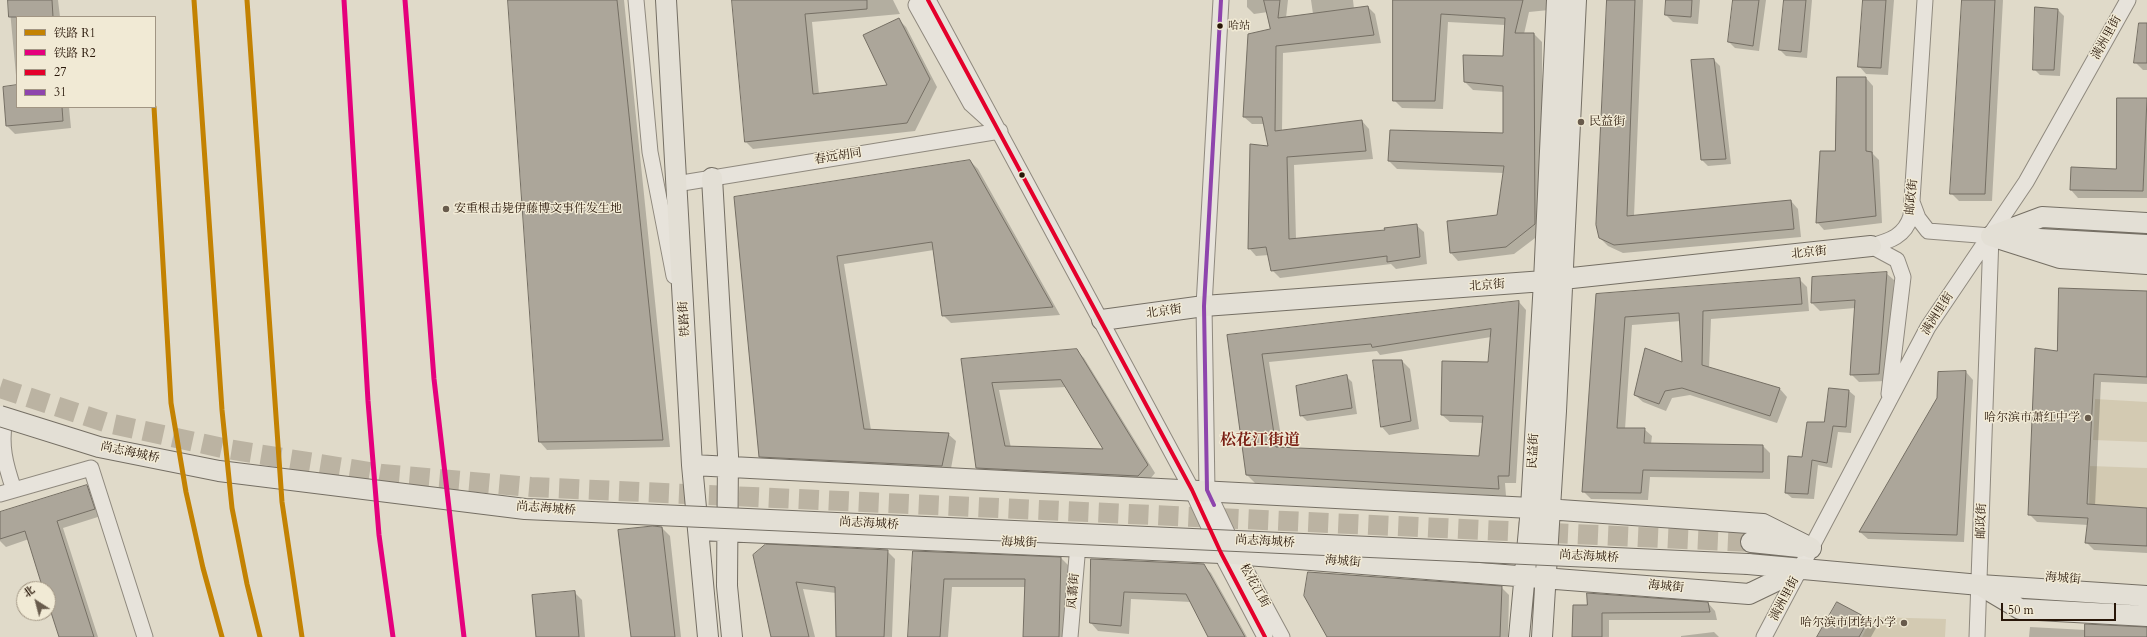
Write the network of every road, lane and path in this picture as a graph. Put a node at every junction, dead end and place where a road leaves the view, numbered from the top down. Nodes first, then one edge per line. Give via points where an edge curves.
1 (636, 0) edge
2 (666, 0) edge
3 (1221, 0) edge
4 (1557, 0) edge
5 (1576, 0) edge
6 (1925, 0) edge
7 (2128, 0) edge
8 (922, 2) edge
9 (1000, 131) junction
10 (712, 178) junction
11 (676, 184) junction
12 (1912, 202) junction
13 (2147, 223) edge
14 (1991, 236) junction
15 (2147, 245) edge
16 (1871, 246) junction
17 (2147, 264) edge
18 (1553, 280) junction
19 (1204, 306) junction
20 (1102, 320) junction
21 (687, 340) junction
22 (1888, 402) junction
23 (2, 417) edge
24 (692, 465) junction
25 (728, 467) junction
26 (1200, 490) junction
27 (7, 492) edge
28 (1540, 509) junction
29 (699, 530) junction
30 (728, 532) junction
31 (1751, 542) tunnel mouth
32 (1078, 545) junction
33 (1811, 548) junction
34 (1229, 554) junction
35 (1801, 569) junction
36 (1523, 576) junction
37 (1546, 578) junction
38 (1980, 584) junction
39 (2147, 584) edge
40 (2147, 596) edge
41 (2147, 616) edge
42 (145, 637) edge
43 (708, 637) edge
44 (732, 637) edge
45 (1070, 637) edge
46 (1265, 637) edge
47 (1282, 637) edge
48 (1519, 637) edge
49 (1542, 637) edge
50 (1764, 637) edge
51 (1977, 637) edge

1 - 21 street via 650,152
2 - 11 main road, 铁路街
3 - 19 street
4 - 18 main road, 民益街
5 - 18 main road, 民益街
6 - 12 street, 邮政街
7 - 14 street, 满洲里街 via 2026,182
8 - 9 street, 松花江街
9 - 10 street, 春远胡同
9 - 20 street, 松花江街
10 - 11 street, 春远胡同
10 - 25 main road
11 - 21 main road, 铁路街
12 - 14 street via 1918,218 1928,231
12 - 16 street, 邮政街 via 1911,216 1905,230 1893,239
13 - 14 main road via 2042,218
14 - 15 main road
14 - 17 main road via 2060,258
14 - 22 street, 满洲里街 via 1928,327
14 - 38 street, 邮政街
16 - 18 main road, 北京街
16 - 22 street via 1893,256 1903,277
18 - 19 main road, 北京街
18 - 28 main road, 民益街
19 - 20 main road, 北京街
19 - 26 street
20 - 26 street, 松花江街
21 - 24 main road, 铁路街
22 - 33 street, 满洲里街
23 - 27 street via 1,435
23 - 35 main road, 尚志海城桥, bridge via 99,447 219,471 525,509 1748,564
24 - 25 main road
24 - 29 main road, 铁路街
25 - 26 main road
25 - 30 main road
26 - 28 main road
26 - 34 street, 松花江街
27 - 42 street via 91,468
28 - 33 main road via 1763,524
28 - 36 main road, 民益街
28 - 37 main road, 民益街
29 - 30 main road, 海城街
29 - 43 main road, 铁路街
30 - 32 main road, 海城街
30 - 44 main road via 727,586
31 - 33 main road
32 - 34 main road, 海城街
32 - 45 street, 凤翥街
33 - 35 street, 满洲里街
34 - 36 main road, 海城街
34 - 46 street, 松花江街
34 - 47 street, 松花江街
35 - 37 main road, 海城街 via 1749,594
35 - 38 main road, 海城街
35 - 50 street, 满洲里街
36 - 37 main road, 海城街
36 - 48 main road, 民益街
37 - 49 main road, 民益街
38 - 39 main road, 海城街 via 2029,576
38 - 40 main road, 海城街
38 - 41 main road, 海城街 via 2020,609
38 - 51 street, 邮政街

